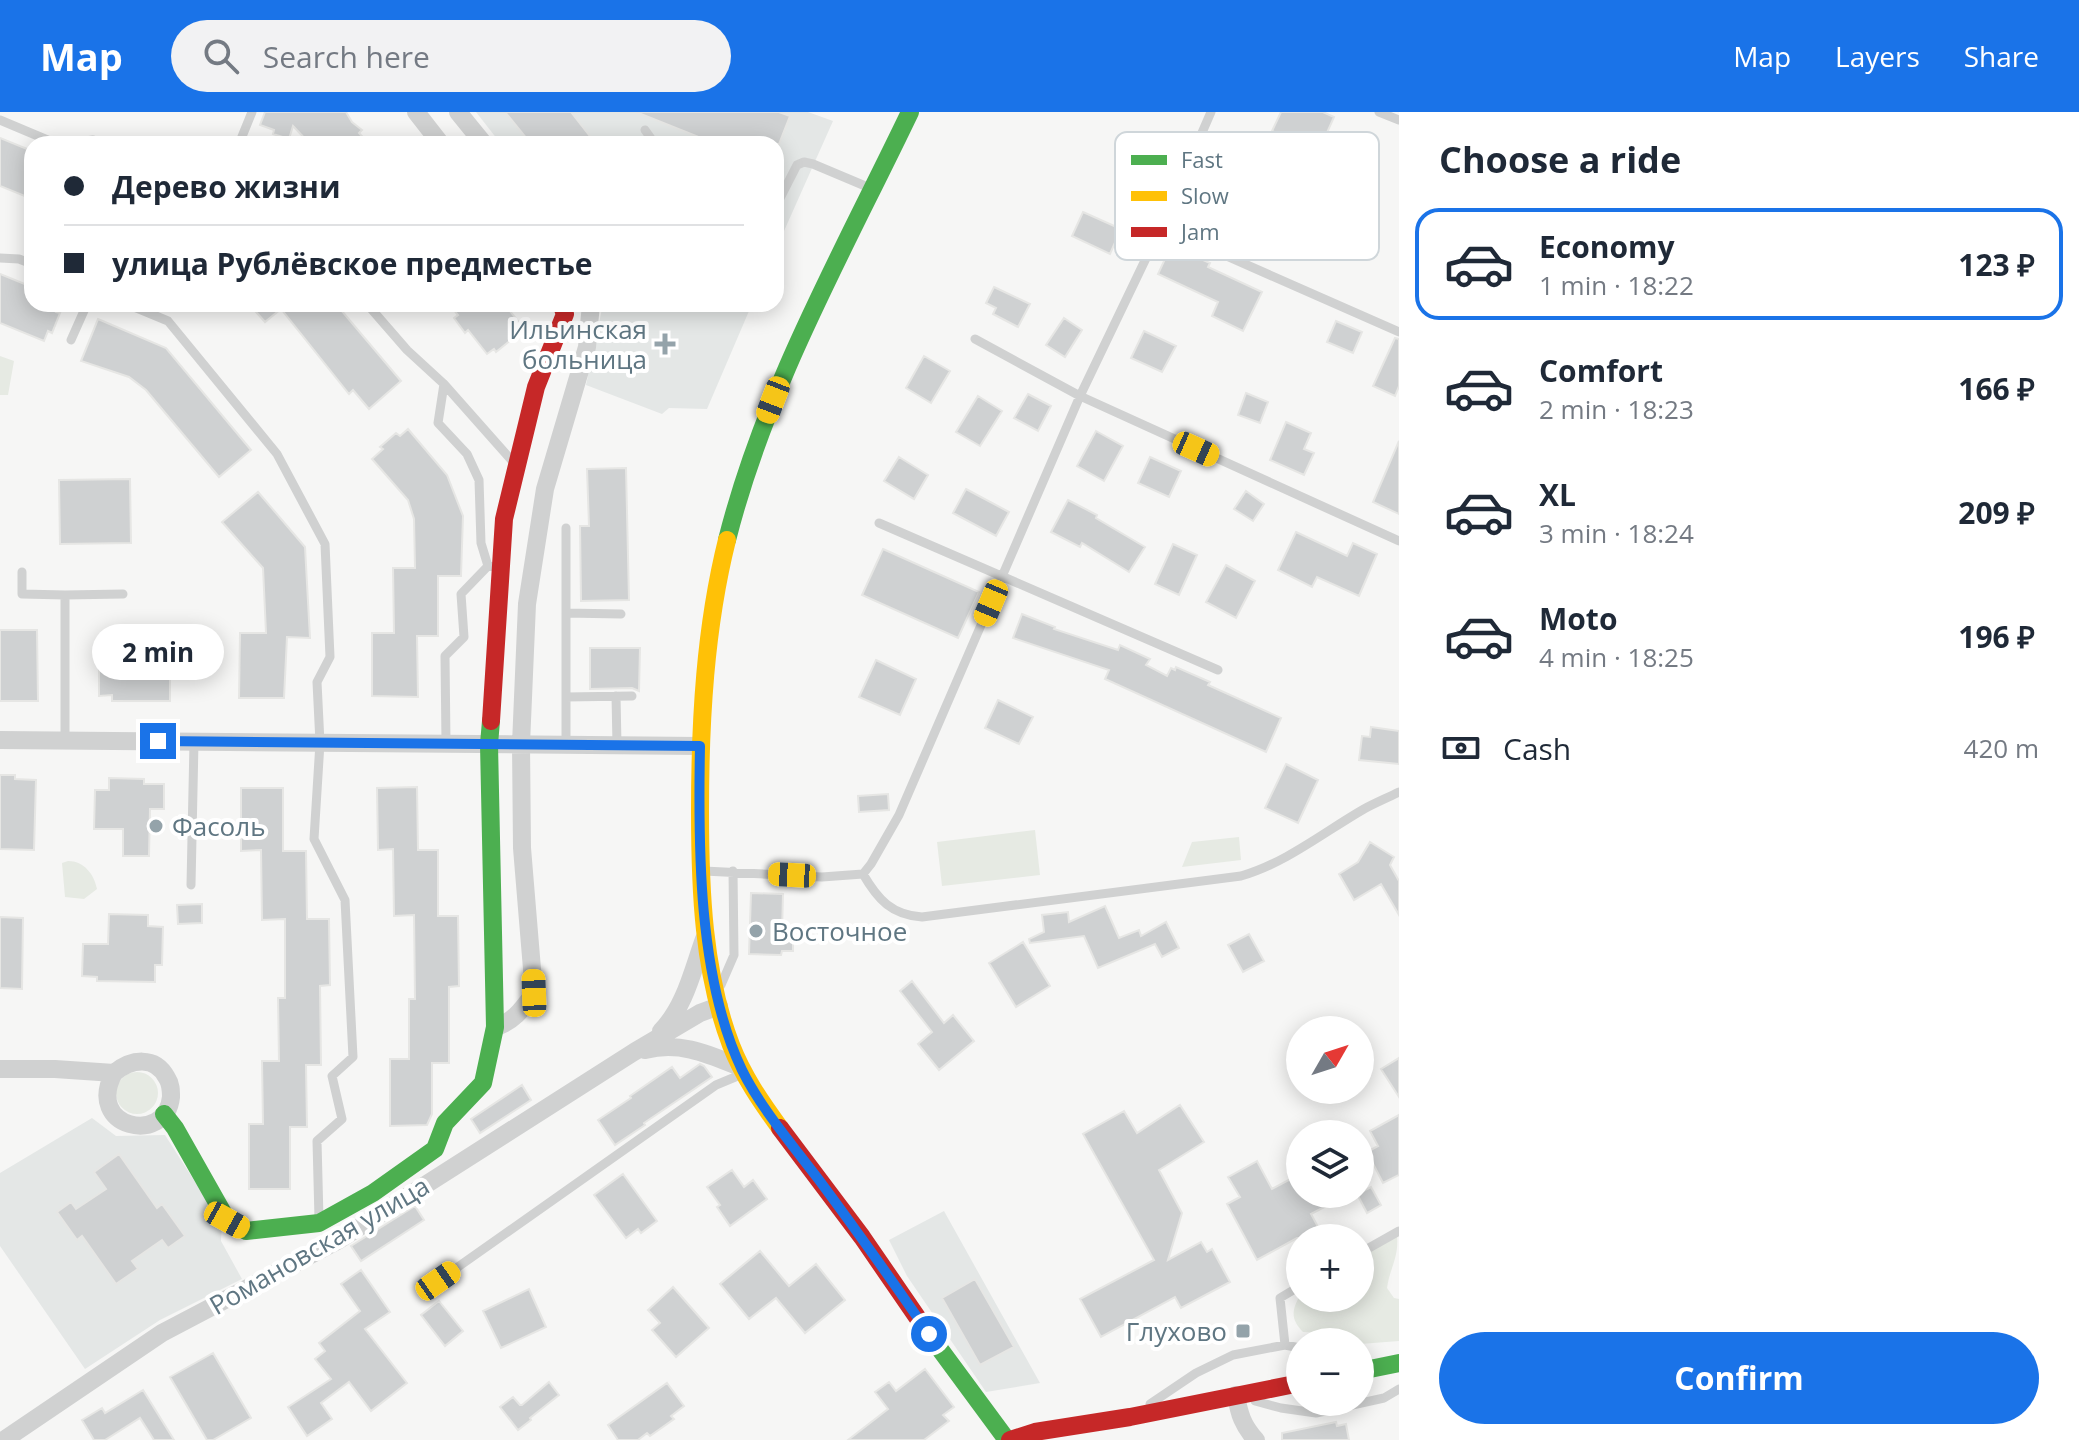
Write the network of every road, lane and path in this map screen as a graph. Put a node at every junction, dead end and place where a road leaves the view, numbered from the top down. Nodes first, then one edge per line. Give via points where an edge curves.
1 (252, 112) edge
2 (416, 112) edge
3 (458, 112) edge
4 (910, 112) edge
5 (1211, 112) edge
6 (1379, 112) edge
7 (0, 120) edge
8 (1399, 120) edge
9 (645, 130) dead end
10 (1202, 132) edge
11 (39, 136) edge
12 (242, 136) edge
13 (435, 136) edge
14 (478, 136) edge
15 (649, 136) edge
16 (873, 189) junction
17 (784, 190) edge
18 (0, 258) edge
19 (1145, 260) edge
20 (1236, 260) edge
21 (24, 261) edge
22 (83, 312) edge
23 (148, 312) edge
24 (374, 312) edge
25 (562, 312) edge
26 (590, 312) edge
27 (1399, 332) edge
28 (975, 339) dead end
29 (71, 340) dead end
30 (444, 384) junction
31 (1080, 396) junction
32 (516, 466) junction
33 (879, 523) dead end
34 (566, 528) dead end
35 (1399, 541) edge
36 (494, 567) junction
37 (22, 572) dead end
38 (1003, 577) junction
39 (123, 594) dead end
40 (65, 595) junction
41 (566, 613) junction
42 (621, 614) dead end
43 (1218, 670) dead end
44 (616, 696) junction
45 (632, 696) dead end
46 (566, 697) junction
47 (0, 740) edge
48 (65, 740) junction
49 (194, 742) junction
50 (320, 743) junction
51 (446, 743) junction
52 (489, 744) junction
53 (521, 744) junction
54 (566, 745) junction
55 (617, 745) junction
56 (700, 746) junction
57 (1399, 792) edge
58 (701, 871) junction
59 (733, 871) junction
60 (863, 874) junction
61 (191, 885) dead end
62 (706, 933) junction
63 (718, 1001) junction
64 (495, 1027) junction
65 (634, 1052) junction
66 (0, 1069) edge
67 (742, 1070) junction
68 (114, 1073) junction
69 (164, 1114) junction
70 (319, 1223) junction
71 (1399, 1231) edge
72 (1374, 1245) edge
73 (438, 1281) dead end
74 (1286, 1294) edge
75 (1285, 1345) joint
76 (1286, 1386) edge
77 (1399, 1389) edge
78 (1236, 1395) junction
79 (1130, 1417) junction
80 (4, 1440) edge
81 (1008, 1440) edge
82 (1256, 1440) edge

1 - 12 lane
2 - 13 street
3 - 14 street
4 - 16 street
5 - 10 lane
6 - 8 lane
7 - 11 lane
9 - 15 lane
16 - 17 lane via 804,162
16 - 56 street via 773,400 750,461 714,612
18 - 21 lane
19 - 31 lane
20 - 27 lane
22 - 29 lane
23 - 50 lane via 168,321 277,454 325,544 330,657 317,682
24 - 30 lane
25 - 32 street
26 - 53 street via 587,347 545,489 527,604
28 - 31 lane
30 - 32 lane
30 - 36 lane via 438,423 467,454 479,480 481,543
31 - 35 lane
31 - 38 lane
32 - 36 street
33 - 38 lane
34 - 41 lane
36 - 51 lane via 461,594 464,637 445,656
36 - 52 street
37 - 40 lane via 22,594
38 - 43 lane
38 - 60 lane via 899,815
39 - 40 lane
40 - 48 lane
41 - 42 lane
41 - 46 lane
44 - 45 lane
44 - 46 lane
44 - 55 lane
46 - 54 lane
47 - 48 street
48 - 49 street
49 - 50 street
49 - 61 lane
50 - 51 street
50 - 70 lane via 314,839 345,900 353,1057 332,1076 342,1119 317,1141
51 - 52 street
52 - 53 street
52 - 64 street
53 - 54 street
53 - 64 street via 522,848 534,993 521,1012
54 - 55 street
55 - 56 street
56 - 58 street
57 - 60 lane via 1287,857 1241,876 922,917 886,906
58 - 59 lane
58 - 62 street
59 - 60 lane
59 - 63 lane via 734,955
62 - 63 street
62 - 65 street, Романовская улица via 676,1013
63 - 65 street, Романовская улица
63 - 67 street
64 - 70 street via 483,1083 445,1123 435,1149
65 - 67 street, Романовская улица via 678,1046
65 - 80 street, Романовская улица via 339,1240 162,1333
66 - 68 street
67 - 73 lane
67 - 81 street
68 - 69 street via 135,1061 159,1068 171,1090
68 - 69 street via 106,1097 118,1119 142,1126
69 - 70 street via 227,1220 246,1231
71 - 72 lane
74 - 75 lane via 1280,1298
75 - 79 lane via 1233,1355
76 - 78 street
77 - 78 lane via 1384,1398 1316,1413
78 - 79 street
78 - 82 street via 1246,1429
79 - 81 street

